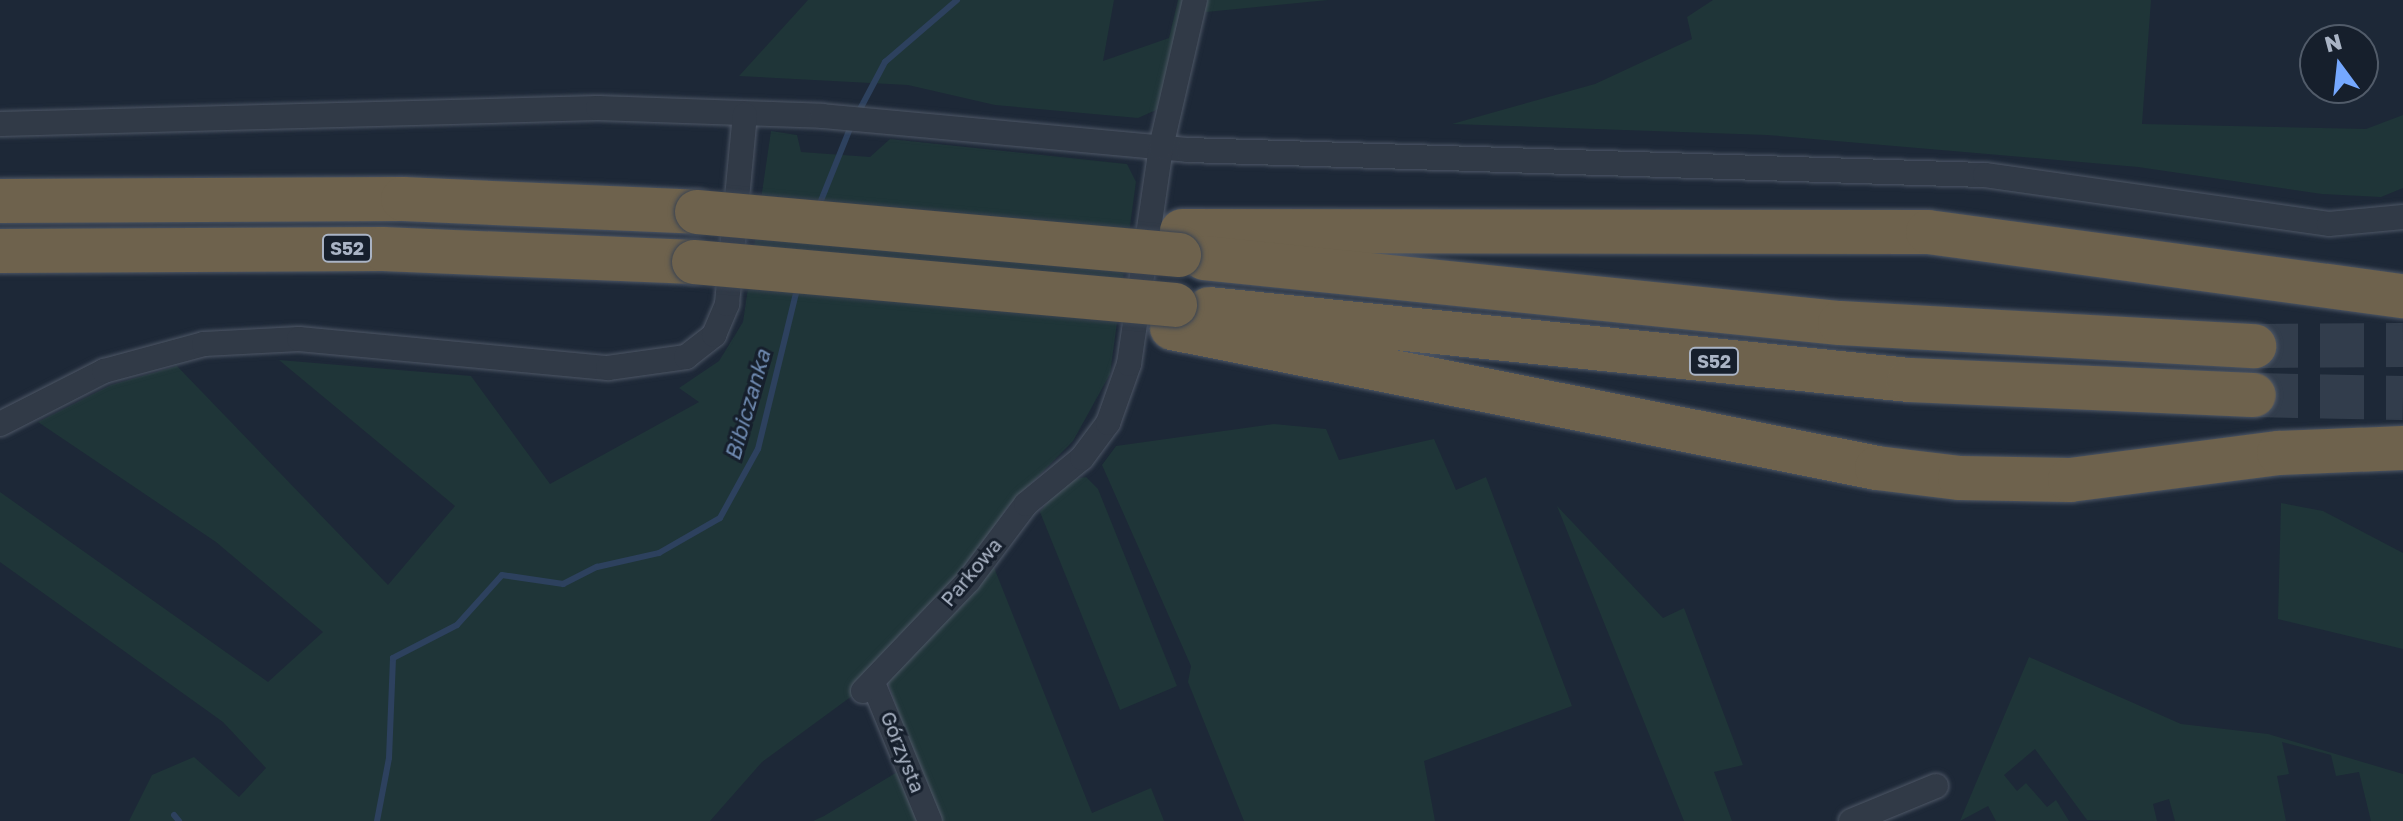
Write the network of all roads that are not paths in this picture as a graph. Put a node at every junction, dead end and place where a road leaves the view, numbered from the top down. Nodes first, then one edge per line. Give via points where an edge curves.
1 (1195, 0) edge
2 (745, 115) junction
3 (0, 124) edge
4 (1161, 147) junction
5 (0, 201) edge
6 (2403, 217) edge
7 (1180, 243) junction
8 (0, 251) edge
9 (2403, 280) edge
10 (2334, 290) junction
11 (2403, 296) edge
12 (1173, 316) junction
13 (2254, 346) tunnel mouth
14 (2254, 395) tunnel mouth
15 (0, 424) edge
16 (2403, 448) edge
17 (2345, 452) junction
18 (2403, 472) edge
19 (868, 687) joint
20 (1936, 786) dead end
21 (930, 821) edge
22 (1851, 821) edge

1 - 4 street
2 - 3 street via 582,109
2 - 4 street
2 - 15 street via 727,304 714,335 686,357 608,368 299,339 204,344 104,371
4 - 6 street via 1985,175 2329,224
4 - 19 street, Parkowa via 1129,364 1108,423 1082,458 1026,504 969,580
5 - 7 highway, bridge via 403,199 697,212 1043,241
7 - 10 highway via 1928,232
7 - 13 highway via 1840,323
8 - 12 highway, S52, bridge via 383,249 694,262 1031,291
9 - 10 highway
10 - 11 highway
12 - 14 highway, S52 via 1909,380
12 - 17 highway via 1877,468 1960,478 2070,480 2279,453
16 - 17 highway
17 - 18 highway
19 - 21 street, Górzysta
20 - 22 street

